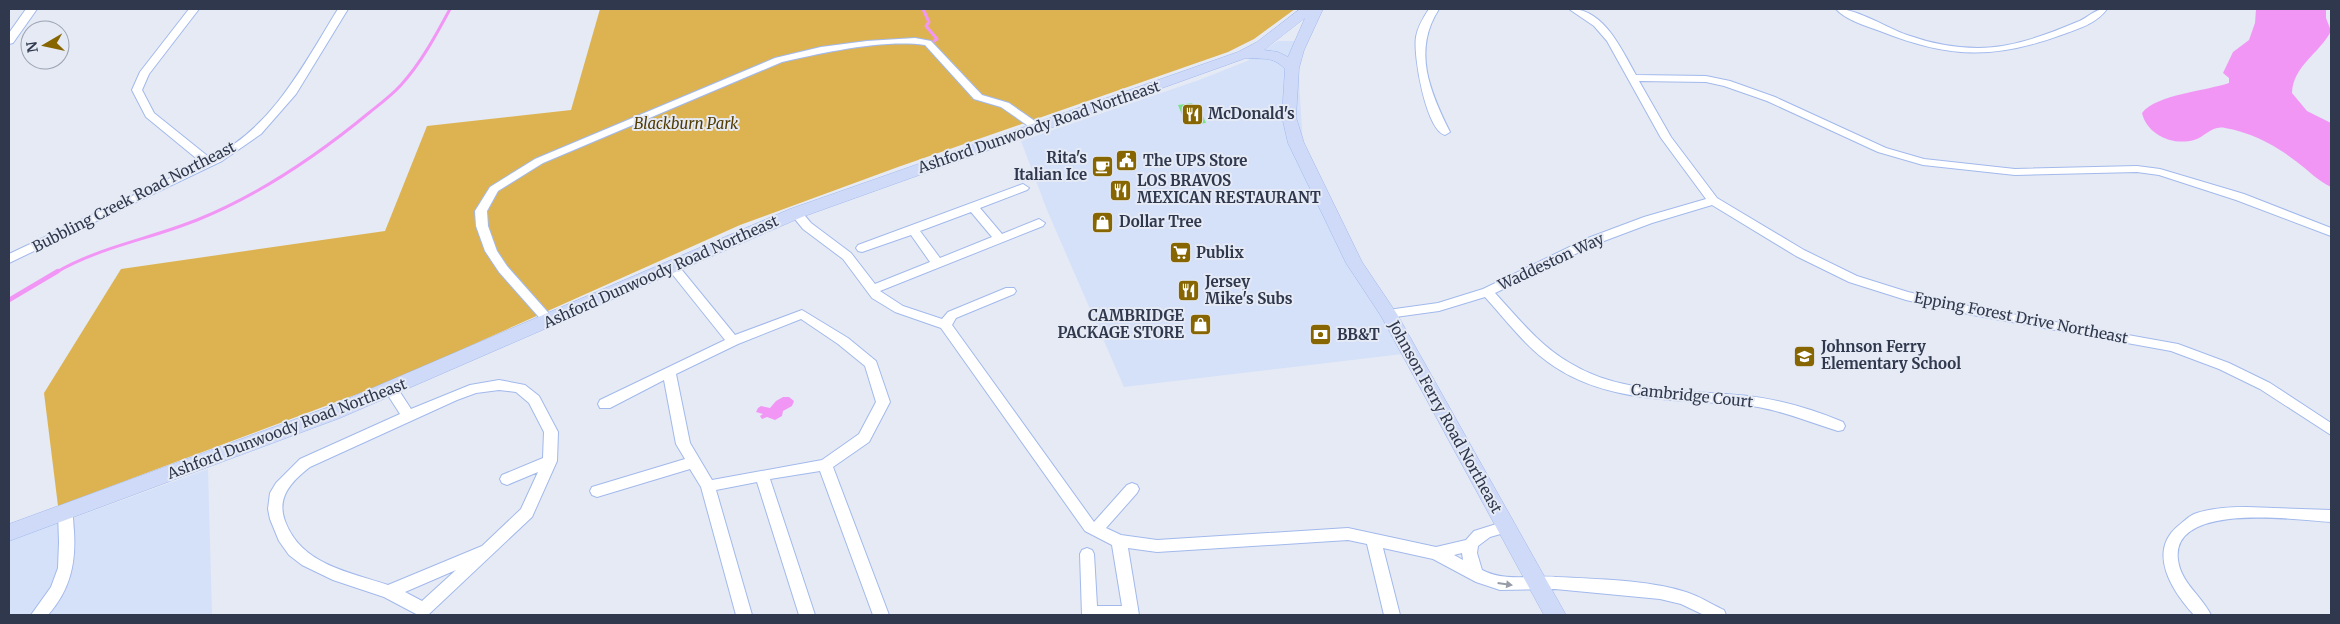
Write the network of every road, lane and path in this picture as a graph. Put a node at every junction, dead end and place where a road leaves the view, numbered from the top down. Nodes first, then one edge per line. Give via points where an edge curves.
1 (31, 9) edge
2 (194, 9) edge
3 (343, 9) edge
4 (1308, 9) edge
5 (1316, 9) edge
6 (1434, 9) edge
7 (1574, 9) edge
8 (1841, 9) edge
9 (2102, 9) edge
10 (1282, 30) junction
11 (9, 41) edge
12 (1297, 50) junction
13 (1243, 55) junction
14 (1292, 68) junction
15 (1634, 78) junction
16 (1038, 128) junction
17 (1445, 132) dead end
18 (210, 163) junction
19 (1023, 188) dead end
20 (1713, 201) junction
21 (974, 207) junction
22 (796, 213) junction
23 (1039, 223) dead end
24 (913, 230) junction
25 (2331, 232) edge
26 (1000, 239) junction
27 (862, 248) dead end
28 (9, 259) edge
29 (938, 264) junction
30 (673, 267) junction
31 (872, 290) junction
32 (1010, 291) dead end
33 (1488, 292) junction
34 (1388, 314) junction
35 (549, 320) junction
36 (945, 325) junction
37 (733, 341) junction
38 (669, 372) junction
39 (391, 389) junction
40 (605, 404) dead end
41 (408, 416) junction
42 (1838, 426) dead end
43 (2331, 430) edge
44 (550, 461) junction
45 (693, 462) junction
46 (825, 465) junction
47 (762, 475) junction
48 (507, 479) dead end
49 (708, 486) junction
50 (1132, 489) dead end
51 (597, 491) dead end
52 (65, 512) junction
53 (2331, 516) edge
54 (1506, 527) junction
55 (1096, 530) junction
56 (9, 533) edge
57 (1373, 538) junction
58 (1119, 541) junction
59 (1468, 546) junction
60 (490, 548) junction
61 (1436, 553) junction
62 (1087, 554) dead end
63 (1475, 572) junction
64 (1537, 582) junction
65 (389, 592) junction
66 (423, 613) edge
67 (1131, 614) edge
68 (39, 615) edge
69 (744, 615) edge
70 (807, 615) edge
71 (881, 615) edge
72 (1392, 615) edge
73 (1555, 615) edge
74 (1718, 615) edge
75 (2204, 615) edge

1 - 11 street
2 - 18 street via 144,74 137,90 150,115
3 - 18 street, Bubbling Creek Road Northeast via 292,92 269,121 243,143
4 - 10 main road, Ashford Dunwoody Road Northeast
5 - 12 main road, Johnson Ferry Road Northeast
6 - 17 street via 1424,25 1420,48 1423,74 1434,113
7 - 15 street, Epping Forest Drive Northeast via 1597,24 1611,40
8 - 9 street via 1907,40 1938,48 1992,51 2049,36 2093,18
10 - 12 main road via 1295,42
10 - 13 main road, Ashford Dunwoody Road Northeast
12 - 14 main road, Johnson Ferry Road Northeast
13 - 14 main road via 1272,53 1282,57
13 - 16 main road, Ashford Dunwoody Road Northeast
14 - 34 main road, Johnson Ferry Road Northeast via 1289,117 1296,143 1354,263
15 - 20 street, Epping Forest Drive Northeast via 1666,138
15 - 25 street via 1706,79 1726,83 1882,150 1923,162 2015,172 2138,169 2160,172 2240,197
16 - 22 main road, Ashford Dunwoody Road Northeast
16 - 35 street via 1005,105 978,97 928,43 867,44 779,60 538,161 494,189 481,211 482,226 491,251
18 - 28 street, Bubbling Creek Road Northeast
19 - 21 street
20 - 33 street, Waddeston Way via 1592,241
20 - 43 street, Epping Forest Drive Northeast via 1800,253 1853,279 1942,305 2173,347 2265,386
21 - 24 street
21 - 26 street
22 - 30 main road, Ashford Dunwoody Road Northeast
22 - 31 street via 807,226 847,256
23 - 26 street
24 - 27 street
24 - 29 street
26 - 29 street
29 - 31 street
30 - 35 main road, Ashford Dunwoody Road Northeast
30 - 37 street
31 - 36 street via 876,296 899,309
32 - 36 street via 952,315
33 - 34 street, Waddeston Way via 1439,307
33 - 42 street, Cambridge Court via 1539,349 1593,381 1653,394 1747,401 1791,408
34 - 54 main road, Johnson Ferry Road Northeast
35 - 39 main road, Ashford Dunwoody Road Northeast
36 - 55 street via 1090,527
37 - 38 street
37 - 46 street via 802,314 844,341 871,364 883,402 864,438
38 - 40 street
38 - 45 street via 683,444
39 - 41 street
39 - 52 main road, Ashford Dunwoody Road Northeast via 259,442
41 - 44 street via 475,388 499,385 520,388 534,400 551,432
41 - 65 street via 306,463 289,475 274,506 287,544 311,564
44 - 48 street
44 - 60 street via 527,513
45 - 49 street
45 - 51 street
46 - 47 street
46 - 71 street
47 - 49 street
47 - 70 street
49 - 69 street
50 - 55 street
52 - 56 main road, Ashford Dunwoody Road Northeast
52 - 68 street via 66,574 54,600
53 - 75 street via 2233,514 2200,518 2183,528 2174,537 2169,550 2173,574 2190,601
54 - 59 street via 1488,530
54 - 64 main road, Johnson Ferry Road Northeast
55 - 58 street
57 - 58 street via 1348,534 1157,546
57 - 61 street
57 - 72 street
58 - 67 street
59 - 61 street
59 - 63 street
60 - 65 street
60 - 66 street
61 - 63 street
62 - 67 street via 1089,613
63 -> 64 street via 1500,584
64 - 73 main road, Johnson Ferry Road Northeast
64 - 74 street via 1660,592 1684,598
65 - 66 street

